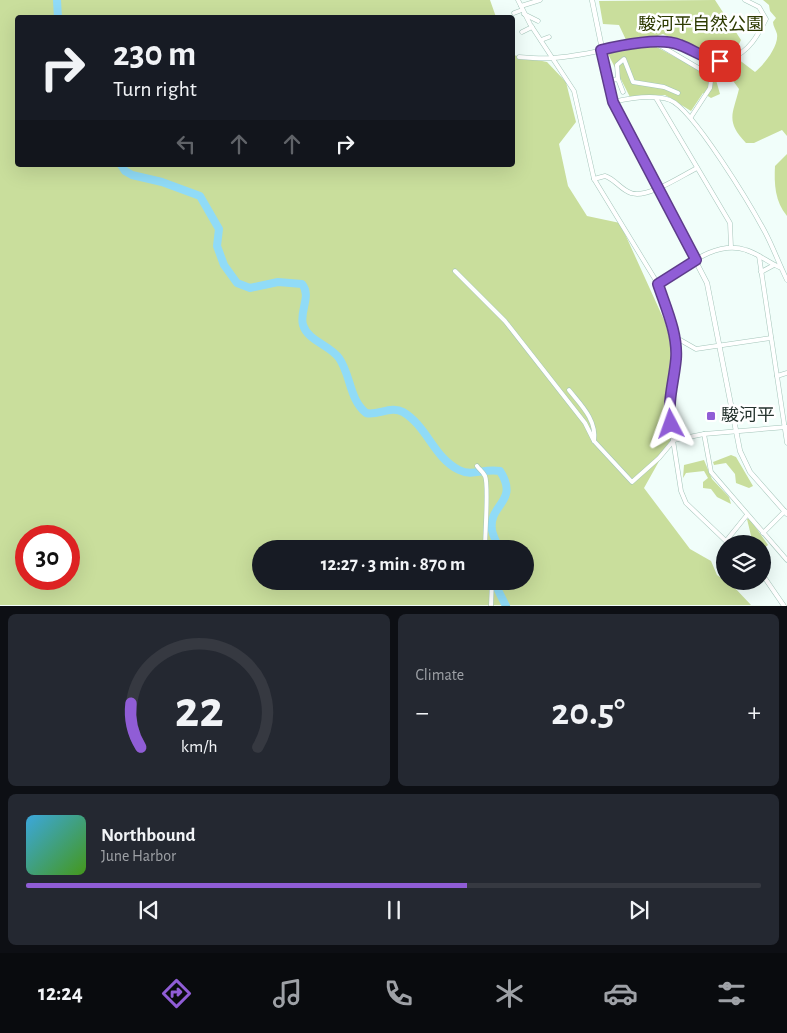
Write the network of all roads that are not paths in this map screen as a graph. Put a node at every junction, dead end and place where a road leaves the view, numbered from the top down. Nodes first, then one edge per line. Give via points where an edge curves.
1 (518, 0) edge
2 (540, 0) edge
3 (592, 0) edge
4 (745, 0) edge
5 (756, 0) edge
6 (759, 7) junction
7 (522, 10) junction
8 (514, 13) dead end
9 (538, 21) dead end
10 (532, 27) junction
11 (522, 32) dead end
12 (549, 37) dead end
13 (541, 40) junction
14 (656, 43) junction
15 (601, 50) junction
16 (519, 57) dead end
17 (554, 58) junction
18 (618, 78) junction
19 (607, 81) junction
20 (623, 92) dead end
21 (678, 93) dead end
22 (656, 98) junction
23 (613, 102) junction
24 (691, 117) junction
25 (697, 168) junction
26 (594, 179) junction
27 (658, 188) junction
28 (731, 247) junction
29 (758, 256) junction
30 (696, 260) junction
31 (774, 265) junction
32 (781, 268) junction
33 (455, 272) dead end
34 (761, 272) junction
35 (787, 280) edge
36 (658, 284) junction
37 (675, 337) junction
38 (771, 338) junction
39 (719, 345) junction
40 (787, 372) edge
41 (777, 376) junction
42 (569, 390) dead end
43 (786, 427) edge
44 (735, 432) junction
45 (704, 434) junction
46 (674, 440) junction
47 (594, 441) junction
48 (787, 443) edge
49 (476, 466) dead end
50 (786, 512) edge
51 (747, 515) junction
52 (763, 533) junction
53 (719, 535) edge
54 (732, 535) edge
55 (485, 540) edge
56 (787, 560) edge
57 (771, 587) edge
58 (492, 590) edge
59 (491, 606) edge
60 (784, 606) edge

1 - 7 street
2 - 7 street
3 - 15 street
4 - 6 street
5 - 6 street
6 - 14 street via 766,19 758,35 745,50 731,58 712,60 679,44
7 - 8 street
7 - 9 street
7 - 10 street
10 - 11 street
10 - 13 street
12 - 13 street
13 - 17 street
14 - 15 street
14 - 24 street via 700,69 711,81 710,88
15 - 17 street
15 - 19 street
16 - 17 street
17 - 26 street via 574,91
18 - 19 street
18 - 20 street
18 - 21 street via 617,65 624,59 634,82
19 - 23 street
22 - 23 street
22 - 24 street via 670,100
22 - 25 street
23 - 27 street
24 - 32 street via 759,222
25 - 27 street
25 - 28 street via 730,223
26 - 27 street via 605,176 638,195
26 - 36 street
27 - 30 street
28 - 29 street
28 - 30 street
29 - 31 street
29 - 34 street
30 - 36 street
30 - 39 street via 707,283
31 - 32 street
31 - 34 street
32 - 35 street
33 - 47 street via 505,321 585,423
34 - 38 street
36 - 37 street
37 - 39 street via 696,349
37 - 46 street via 676,358 668,408
38 - 39 street
38 - 41 street
39 - 44 street
40 - 41 street
41 - 43 street
42 - 47 street via 588,414
43 - 44 street
43 - 48 street
44 - 45 street
44 - 50 street via 750,472
45 - 46 street
45 - 51 street via 711,472
46 - 47 street via 632,482
46 - 53 street via 681,491 686,504
49 - 55 street via 485,476 488,489
50 - 52 street
51 - 52 street
51 - 54 street
52 - 56 street
57 - 60 street
58 - 59 street

